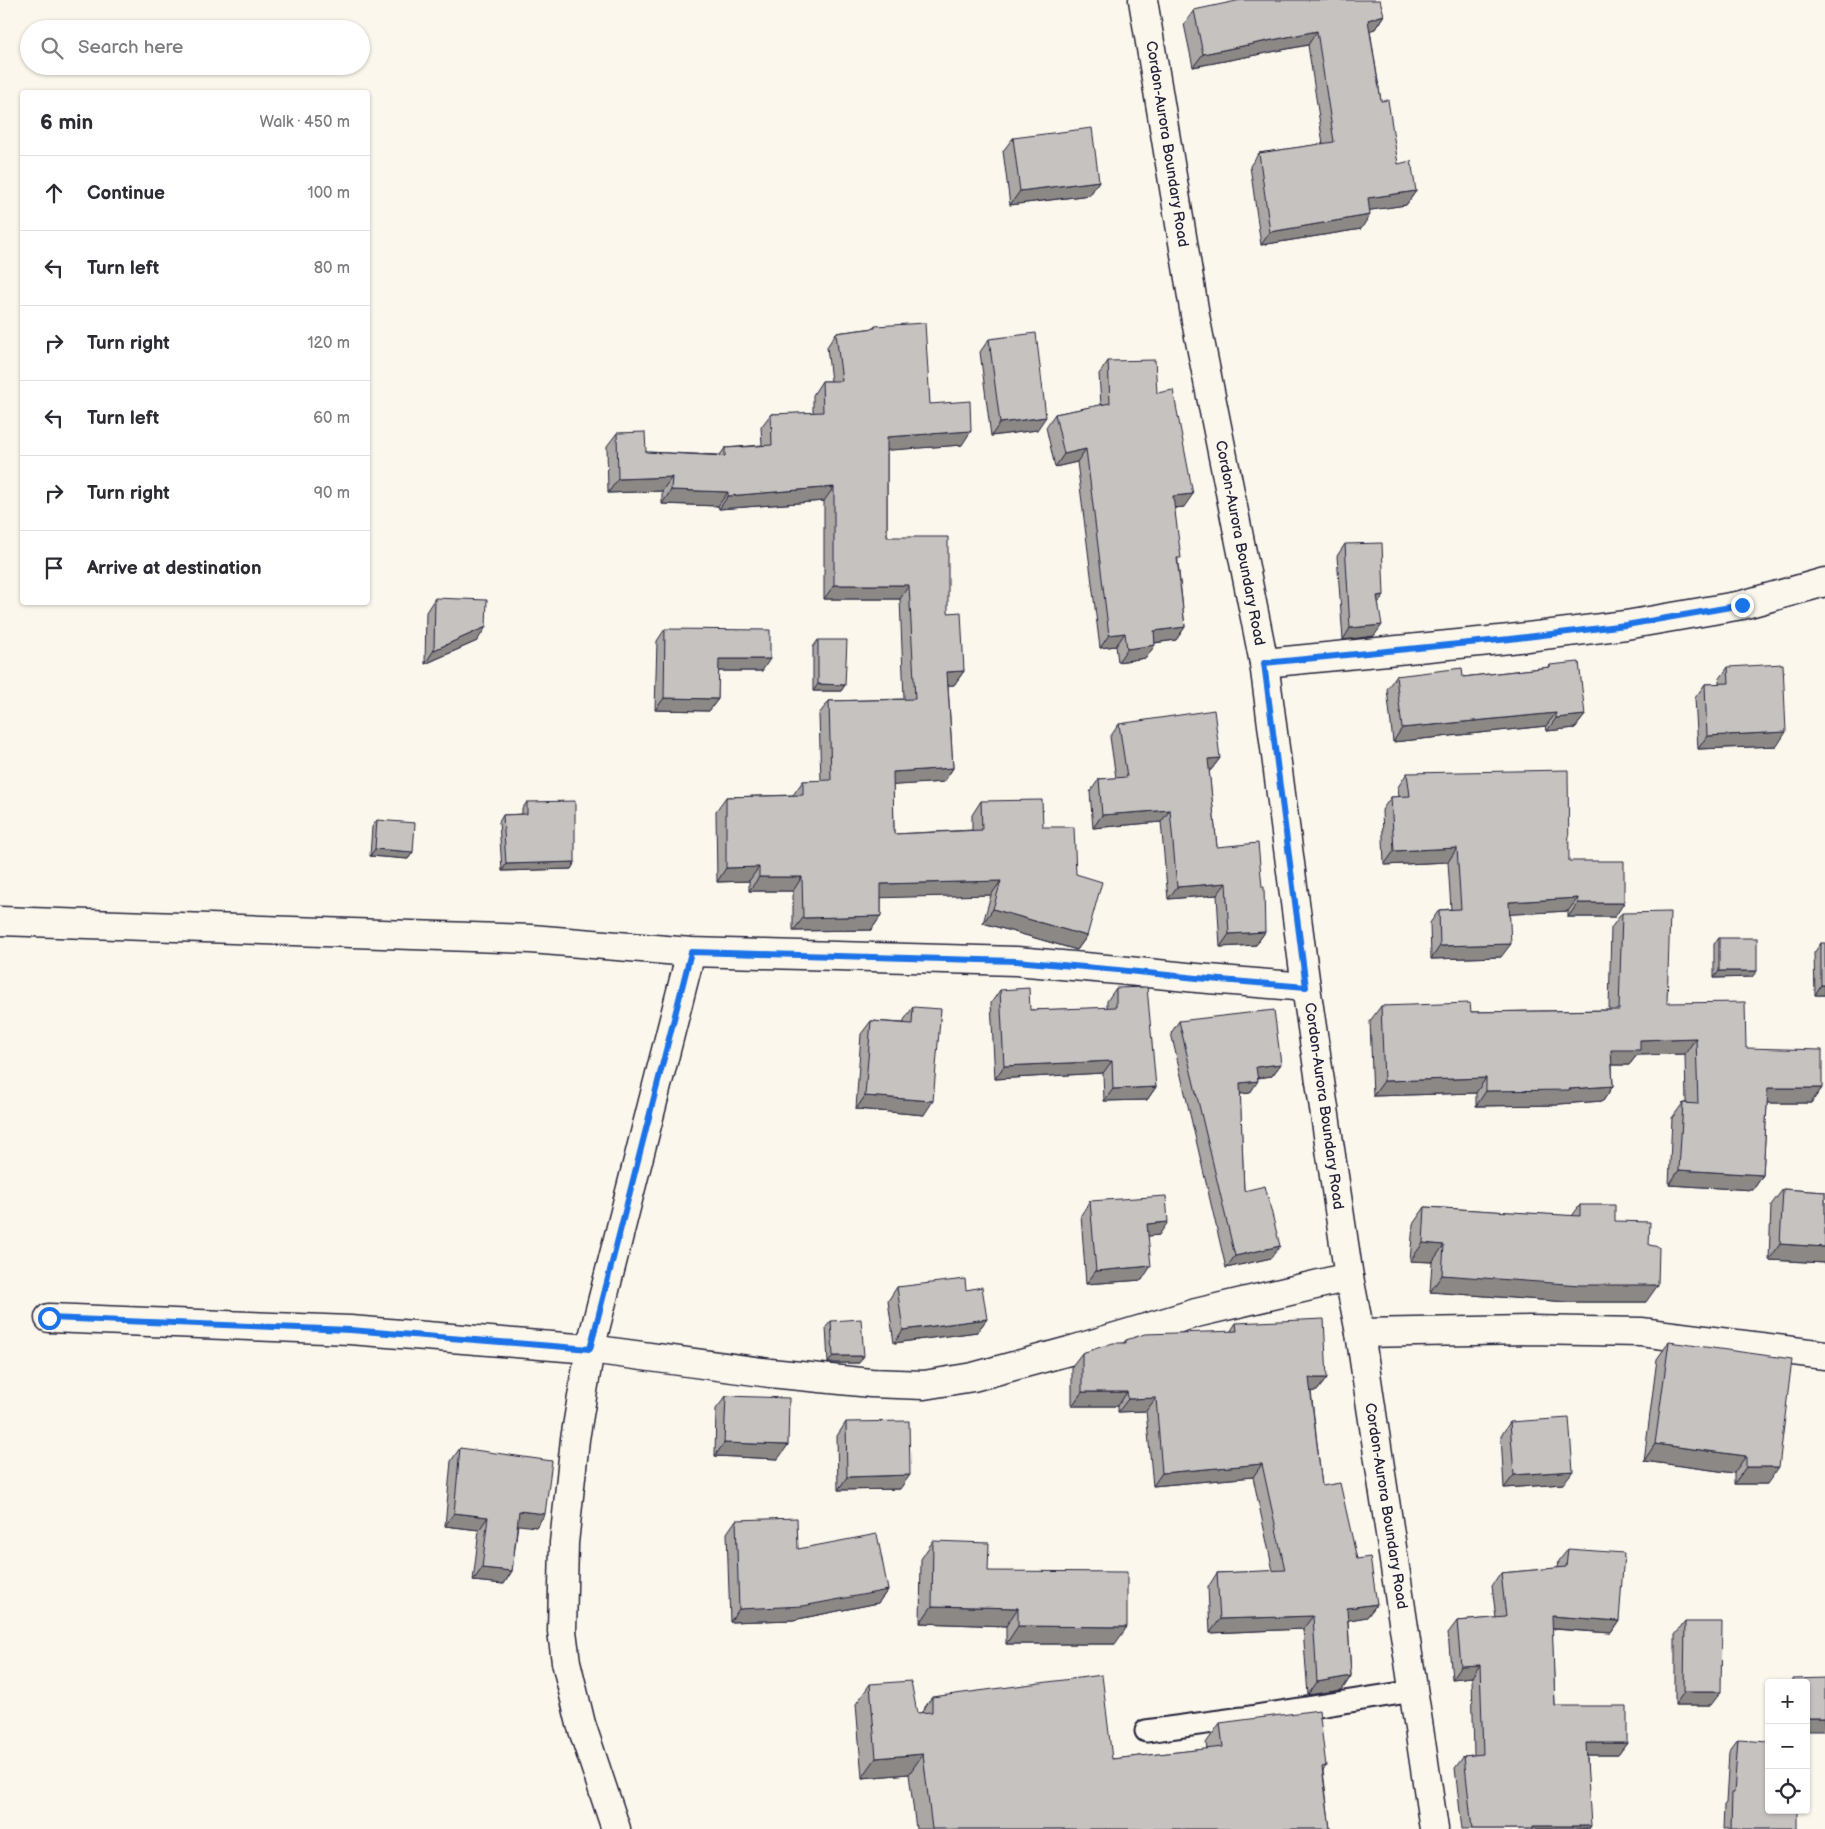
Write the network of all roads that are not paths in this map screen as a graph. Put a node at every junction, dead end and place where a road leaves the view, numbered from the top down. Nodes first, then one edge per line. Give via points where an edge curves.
1 (1143, 0) edge
2 (1825, 582) edge
3 (1264, 663) junction
4 (0, 921) edge
5 (691, 952) junction
6 (1306, 987) junction
7 (1349, 1277) junction
8 (49, 1318) dead end
9 (1360, 1333) junction
10 (590, 1349) junction
11 (1825, 1355) edge
12 (1414, 1691) junction
13 (1146, 1730) dead end
14 (616, 1829) edge
15 (1434, 1829) edge

1 - 3 street, Cordon-Aurora Boundary Road via 1196,321
2 - 3 street via 1742,605 1626,625
3 - 6 street, Cordon-Aurora Boundary Road
4 - 5 street via 531,939
5 - 6 street via 1016,961
5 - 10 street
6 - 7 street, Cordon-Aurora Boundary Road
7 - 9 street, Cordon-Aurora Boundary Road
7 - 10 street via 1196,1313 973,1377 924,1384 871,1383 788,1375
8 - 10 street via 350,1330
9 - 11 street via 1641,1332
9 - 12 street, Cordon-Aurora Boundary Road
10 - 14 street via 575,1439 564,1543 562,1631 581,1724
12 - 13 lane
12 - 15 street, Cordon-Aurora Boundary Road

